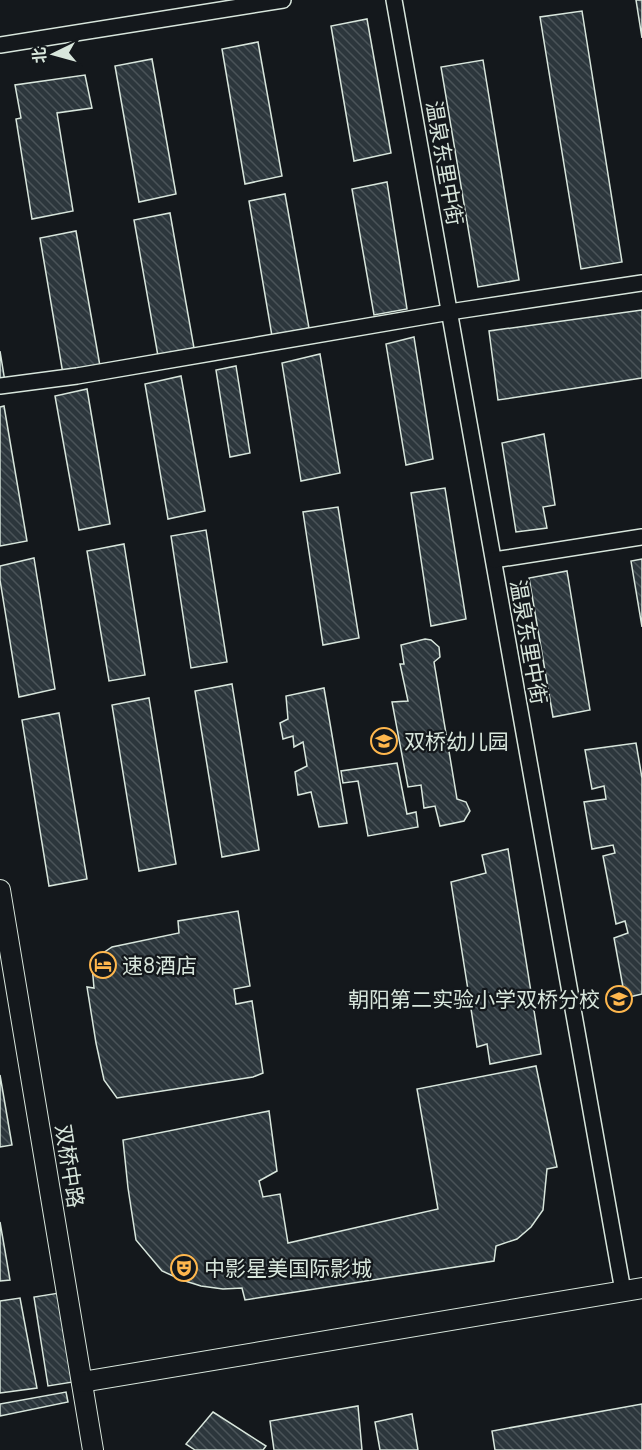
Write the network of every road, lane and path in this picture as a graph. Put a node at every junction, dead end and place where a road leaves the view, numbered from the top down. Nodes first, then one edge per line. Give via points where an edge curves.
1 (283, 0) edge
2 (394, 0) edge
3 (0, 45) edge
4 (642, 283) edge
5 (450, 313) junction
6 (0, 386) edge
7 (642, 537) edge
8 (494, 560) junction
9 (0, 890) edge
10 (633, 1290) edge
11 (82, 1382) junction
12 (93, 1450) edge

1 - 3 street
2 - 5 street, 温泉东里中街
4 - 5 street
5 - 6 street
5 - 8 street, 温泉东里中街
7 - 8 street
8 - 10 street, 温泉东里中街
9 - 11 street, 双桥中路
10 - 11 street
11 - 12 street, 双桥中路

